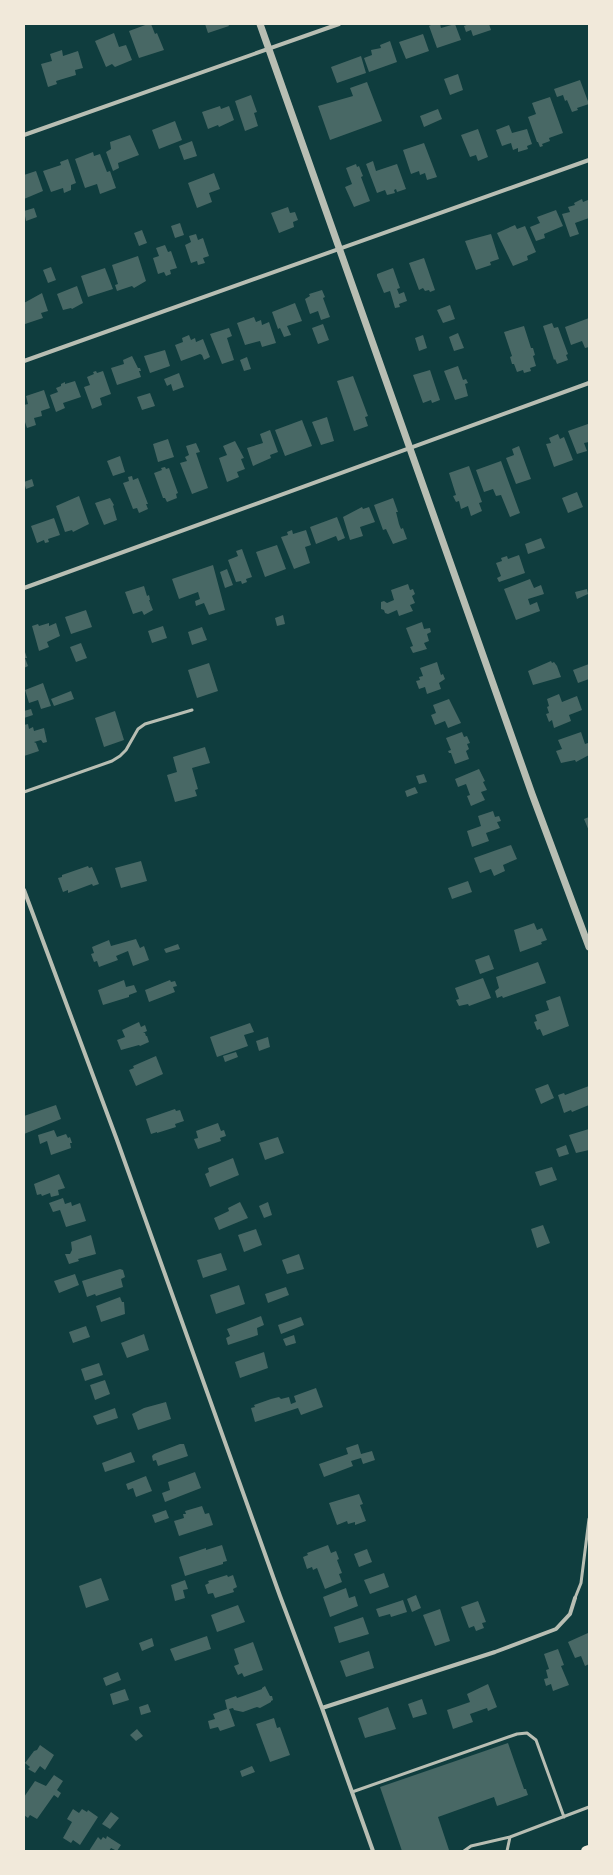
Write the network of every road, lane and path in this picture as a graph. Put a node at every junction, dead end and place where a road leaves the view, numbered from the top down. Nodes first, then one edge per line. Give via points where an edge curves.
1 (260, 24) edge
2 (338, 24) edge
3 (269, 48) junction
4 (24, 135) edge
5 (589, 160) edge
6 (340, 248) junction
7 (24, 361) edge
8 (589, 383) edge
9 (411, 449) junction
10 (24, 588) edge
11 (192, 710) dead end
12 (24, 792) edge
13 (24, 890) edge
14 (589, 947) edge
15 (589, 1520) edge
16 (575, 1598) joint
17 (322, 1708) junction
18 (352, 1792) junction
19 (589, 1807) edge
20 (564, 1816) junction
21 (510, 1837) junction
22 (589, 1850) edge
23 (373, 1851) edge
24 (464, 1851) edge
25 (507, 1851) edge
26 (586, 1851) edge

1 - 3 street
2 - 3 street
3 - 4 street
3 - 6 street
5 - 6 street
6 - 7 street
6 - 9 street
8 - 9 street
9 - 10 street
9 - 14 street via 532,794
11 - 12 lane via 145,724 138,729 126,750 112,761
13 - 17 street
15 - 16 lane via 582,1584
16 - 17 street via 570,1614 556,1629 495,1652
17 - 18 street
18 - 20 lane via 517,1734 527,1733 536,1740
18 - 23 street
19 - 20 lane
20 - 21 lane
21 - 24 lane via 471,1846
21 - 25 lane
22 - 26 main road

